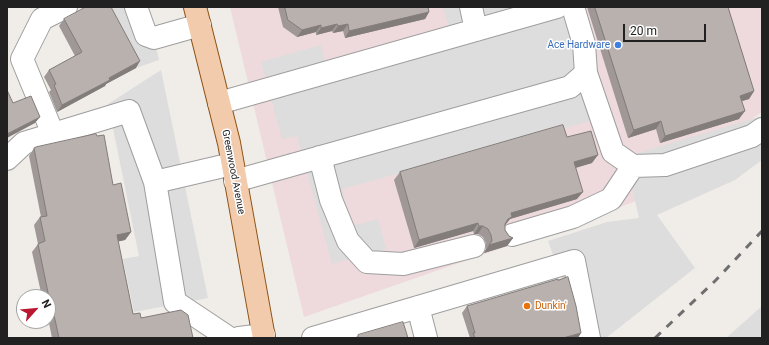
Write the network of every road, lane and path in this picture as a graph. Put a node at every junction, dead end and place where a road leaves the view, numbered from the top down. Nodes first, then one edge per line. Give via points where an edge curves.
1 (66, 7) edge
2 (136, 7) edge
3 (471, 7) edge
4 (557, 7) edge
5 (573, 7) edge
6 (197, 16) edge
7 (476, 30) junction
8 (586, 73) junction
9 (219, 103) junction
10 (762, 128) edge
11 (53, 134) junction
12 (320, 157) junction
13 (7, 159) edge
14 (633, 166) junction
15 (234, 172) junction
16 (155, 182) junction
17 (512, 235) dead end
18 (474, 246) dead end
19 (418, 307) junction
20 (337, 335) edge
21 (264, 337) edge
22 (229, 338) edge
23 (239, 338) edge
24 (313, 338) edge
25 (426, 338) edge
26 (589, 338) edge

1 - 11 lane via 42,19 22,59
2 - 6 lane via 146,35 154,38
3 - 7 lane
4 - 7 lane
5 - 8 lane via 584,44
6 - 9 main road, Greenwood Avenue
7 - 9 lane
8 - 12 lane via 570,87
8 - 14 lane via 613,152
9 - 15 main road, Greenwood Avenue
10 - 14 lane via 752,136 665,165
11 - 13 lane via 24,143
11 - 16 lane via 129,111
12 - 15 lane
12 - 18 lane via 331,200 348,241 367,262 403,264
14 - 17 lane via 612,199 573,217
15 - 16 lane
15 - 21 main road, Greenwood Avenue
16 - 22 lane via 175,302
19 - 20 lane
19 - 25 lane
19 - 26 lane via 574,261
20 - 24 lane
21 - 23 lane

